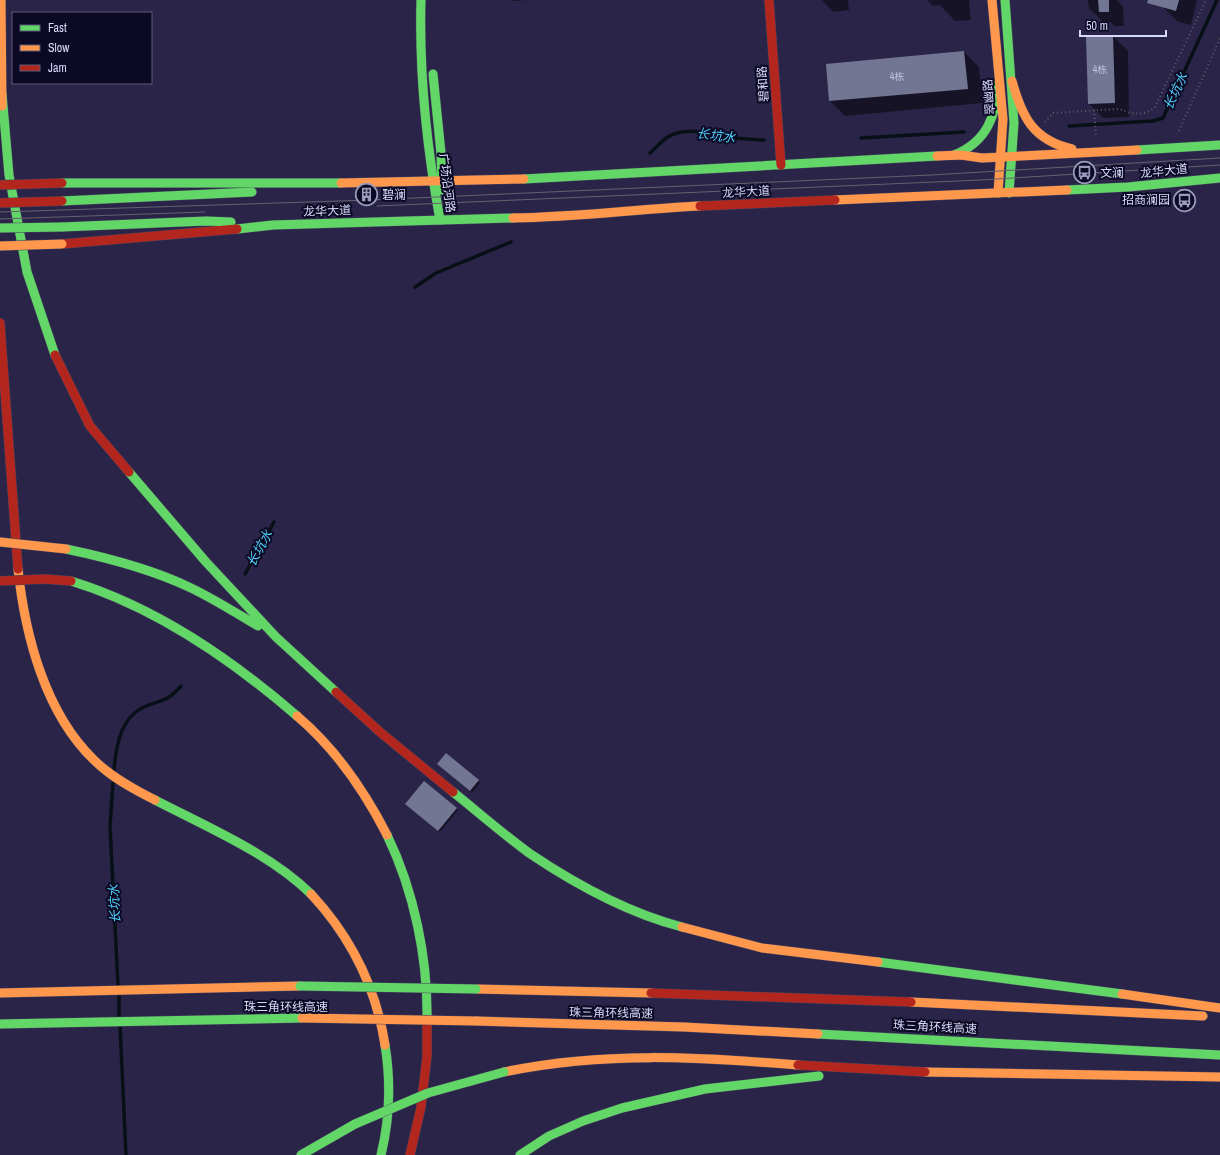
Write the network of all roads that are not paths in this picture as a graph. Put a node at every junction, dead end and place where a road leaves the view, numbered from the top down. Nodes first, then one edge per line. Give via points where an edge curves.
1 (0, 0) edge
2 (769, 0) edge
3 (992, 0) edge
4 (1005, 0) edge
5 (421, 4) edge
6 (1012, 81) junction
7 (999, 82) junction
8 (2, 94) junction
9 (1220, 145) edge
10 (1093, 151) junction
11 (949, 156) junction
12 (1002, 156) junction
13 (1012, 156) junction
14 (0, 163) edge
15 (781, 165) junction
16 (1220, 178) edge
17 (433, 180) junction
18 (443, 181) junction
19 (307, 184) junction
20 (0, 185) edge
21 (1009, 192) junction
22 (998, 193) junction
23 (0, 203) edge
24 (440, 220) junction
25 (273, 225) junction
26 (0, 228) edge
27 (0, 246) edge
28 (0, 323) edge
29 (0, 542) edge
30 (0, 581) edge
31 (276, 637) junction
32 (0, 993) edge
33 (1220, 1008) edge
34 (1220, 1016) edge
35 (0, 1024) edge
36 (1220, 1054) edge
37 (892, 1071) junction
38 (1220, 1077) edge
39 (301, 1155) edge
40 (381, 1155) edge
41 (410, 1155) edge
42 (520, 1155) edge

1 - 8 main road
2 - 15 main road, 碧和路
3 - 7 main road, 翠幽路
4 - 6 main road, 翠幽路
5 - 17 main road, 广场沿河路 via 420,41
5 - 18 main road, 广场沿河路 via 430,40
6 - 10 main road via 1025,118 1041,136 1058,146
6 - 13 main road, 翠幽路
7 - 11 main road via 996,109 988,128 968,149
7 - 12 main road, 翠幽路 via 1003,119
8 - 14 main road
8 - 31 main road via 9,175 27,272 53,352 90,426 206,562
9 - 10 main road, 龙华大道
10 - 13 main road, 龙华大道
11 - 12 main road, 龙华大道
11 - 15 main road, 龙华大道
12 - 13 main road, 龙华大道
12 - 22 main road, 翠幽路
13 - 21 main road, 翠幽路
15 - 18 main road, 龙华大道
16 - 21 main road, 龙华大道 via 1128,187
17 - 18 main road, 龙华大道
17 - 19 main road, 龙华大道
17 - 24 main road, 广场沿河路
18 - 24 main road, 广场沿河路
19 - 20 main road, 龙华大道, bridge via 62,182
19 - 23 main road, 龙华大道, bridge via 231,195
21 - 22 main road, 龙华大道
22 - 24 main road, 龙华大道 via 640,209 560,217
24 - 25 main road, 龙华大道
25 - 26 main road, 龙华大道, bridge via 206,221
25 - 27 main road, 龙华大道, bridge via 207,233
28 - 40 main road via 21,595 28,634 40,671 56,706 78,741 99,765 125,784 272,864 320,903 345,933 377,1002 386,1043 391,1082 390,1115
29 - 31 main road, bridge via 66,549 136,566 181,584
30 - 41 main road, bridge via 71,581 133,602 182,630 259,685 310,727 360,787 378,818 407,887 427,982 429,1032 426,1079 417,1132
31 - 33 main road via 380,732 528,852 588,889 632,909 675,925 762,948 1062,985
32 - 34 main road, 珠三角环线高速, bridge via 300,986 476,988 822,998
35 - 36 main road, 珠三角环线高速, bridge via 302,1018 476,1021 716,1028
37 - 38 main road
37 - 39 main road, bridge via 678,1058 620,1057 550,1063 504,1072 428,1093 355,1124
37 - 42 main road via 768,1081 685,1093 586,1120 543,1139

